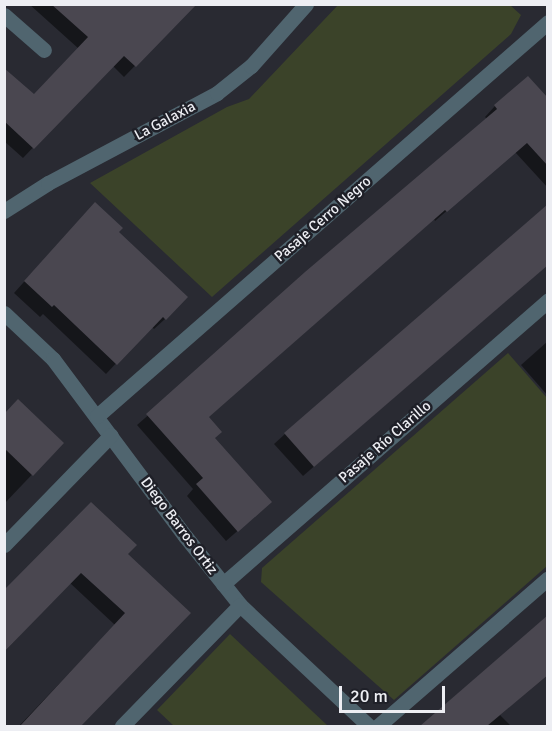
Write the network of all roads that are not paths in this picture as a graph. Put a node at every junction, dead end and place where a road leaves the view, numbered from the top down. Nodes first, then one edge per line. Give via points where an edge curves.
1 (306, 4) edge
2 (4, 15) edge
3 (548, 22) edge
4 (44, 50) dead end
5 (4, 211) edge
6 (548, 300) edge
7 (4, 313) edge
8 (98, 416) junction
9 (111, 435) junction
10 (4, 545) edge
11 (548, 578) edge
12 (223, 584) junction
13 (240, 605) junction
14 (122, 726) edge
15 (369, 726) edge
16 (378, 726) edge

1 - 5 street, La Galaxia via 251,66 217,93 48,183
2 - 4 street
3 - 8 street, Pasaje Cerro Negro
6 - 12 street, Pasaje Río Clarillo
7 - 8 street, Diego Barros Ortiz via 53,359
8 - 9 street, Diego Barros Ortiz
9 - 10 street
9 - 12 street, Diego Barros Ortiz
11 - 16 street
12 - 13 street, Diego Barros Ortiz
13 - 14 street
13 - 15 street, Diego Barros Ortiz

